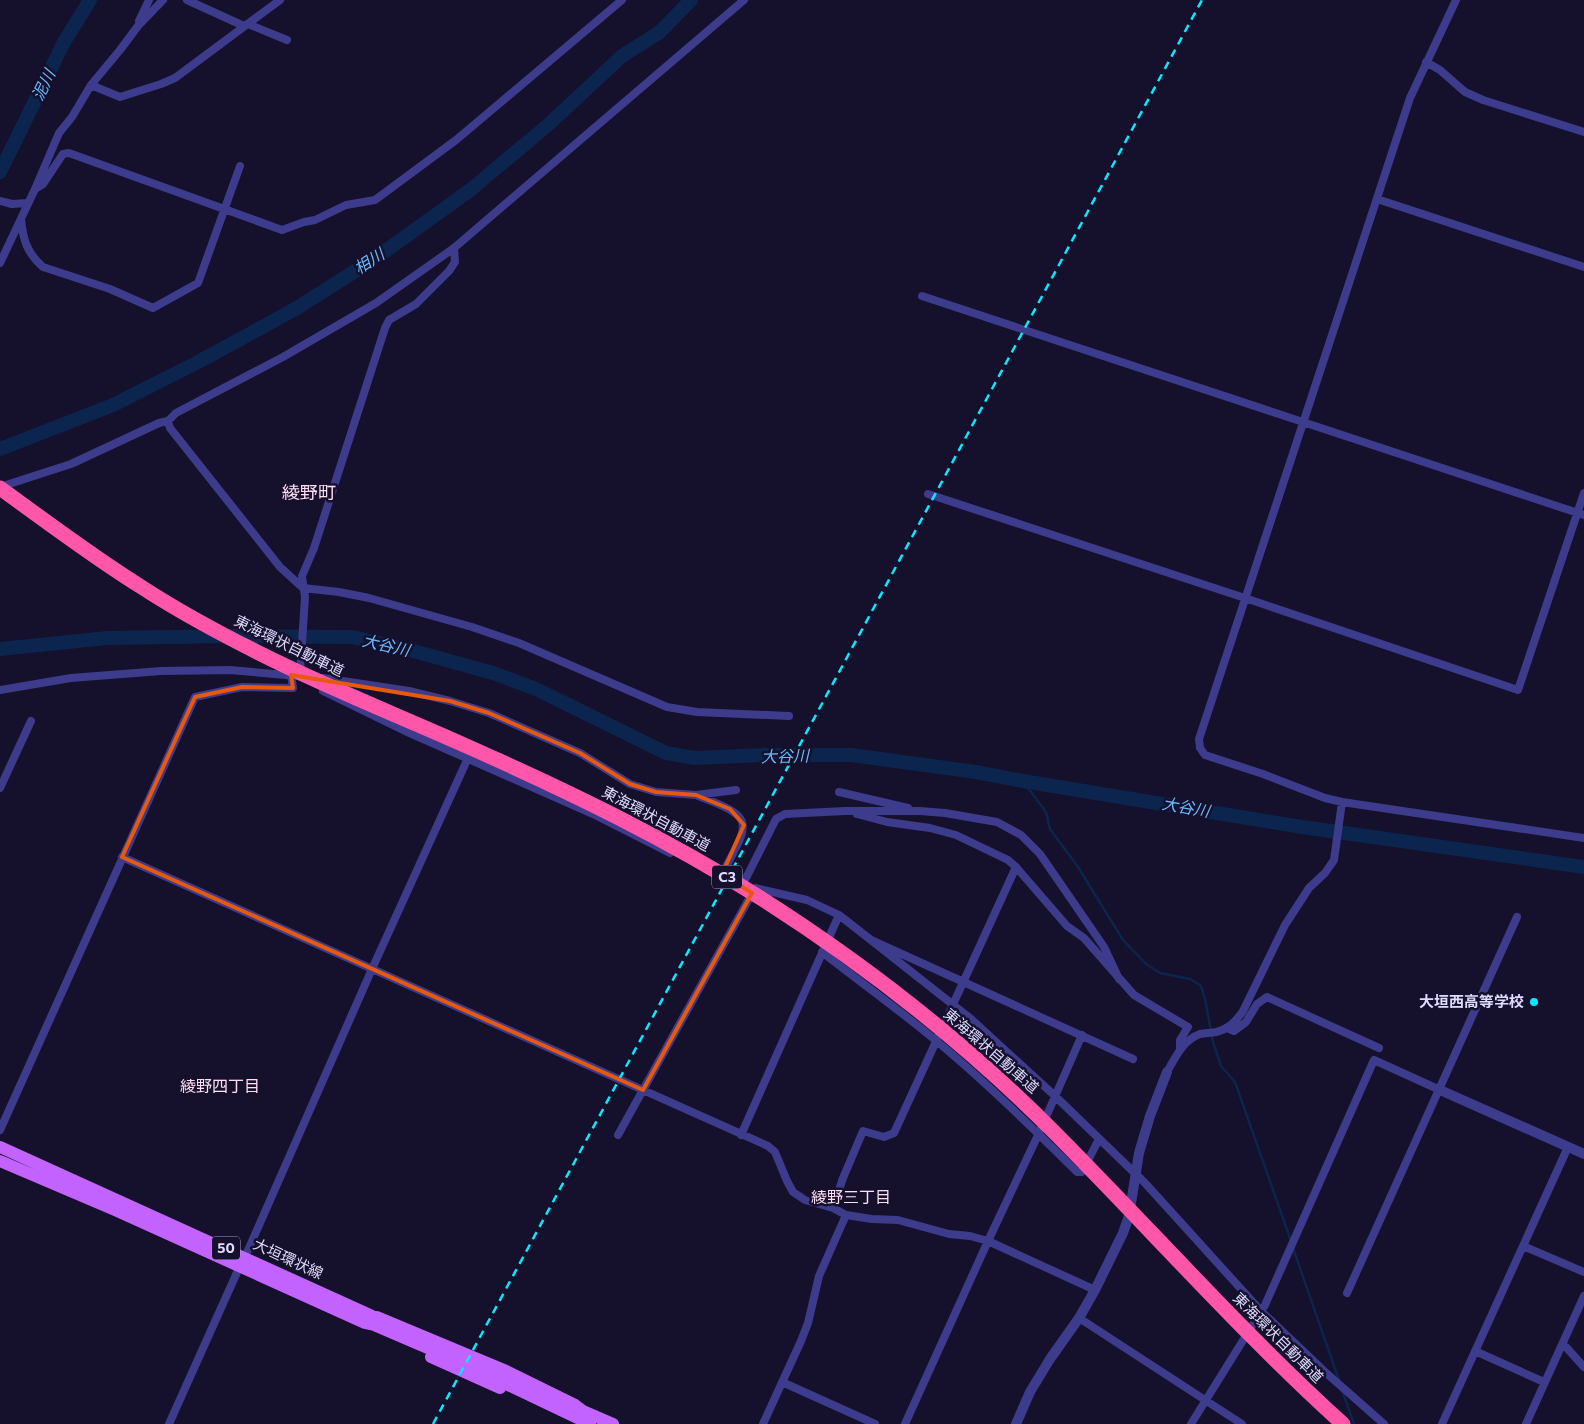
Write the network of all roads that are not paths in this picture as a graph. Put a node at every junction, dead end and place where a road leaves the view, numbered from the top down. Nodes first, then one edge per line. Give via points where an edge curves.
1 (149, 0) edge
2 (163, 0) edge
3 (187, 0) edge
4 (280, 0) edge
5 (622, 0) edge
6 (744, 0) edge
7 (1456, 0) edge
8 (197, 2) edge
9 (246, 25) junction
10 (138, 26) junction
11 (287, 40) dead end
12 (1426, 62) junction
13 (90, 85) junction
14 (1584, 132) edge
15 (240, 166) dead end
16 (35, 189) junction
17 (1377, 199) junction
18 (0, 201) edge
19 (27, 203) junction
20 (225, 210) junction
21 (21, 219) junction
22 (454, 248) junction
23 (0, 262) edge
24 (1584, 267) edge
25 (922, 296) dead end
26 (168, 421) junction
27 (1304, 422) junction
28 (0, 488) edge
29 (1584, 493) edge
30 (928, 494) dead end
31 (1581, 514) edge
32 (303, 588) junction
33 (1245, 598) junction
34 (291, 675) junction
35 (302, 676) junction
36 (0, 690) edge
37 (788, 716) dead end
38 (31, 721) dead end
39 (475, 743) dead end
40 (468, 759) junction
41 (0, 788) edge
42 (736, 790) dead end
43 (839, 792) dead end
44 (696, 795) junction
45 (1341, 806) junction
46 (845, 811) junction
47 (920, 811) junction
48 (1584, 838) edge
49 (122, 857) junction
50 (1016, 867) junction
51 (722, 874) junction
52 (744, 882) junction
53 (755, 888) junction
54 (838, 915) junction
55 (1517, 917) dead end
56 (871, 940) junction
57 (822, 952) junction
58 (372, 969) junction
59 (1119, 979) junction
60 (963, 981) junction
61 (952, 1004) junction
62 (1227, 1028) junction
63 (1082, 1035) junction
64 (936, 1040) junction
65 (1378, 1048) dead end
66 (1180, 1050) junction
67 (1133, 1058) dead end
68 (1167, 1072) joint
69 (643, 1090) junction
70 (1440, 1090) junction
71 (1055, 1096) junction
72 (0, 1130) edge
73 (1039, 1133) junction
74 (618, 1135) dead end
75 (741, 1135) junction
76 (1099, 1139) junction
77 (0, 1147) edge
78 (1568, 1147) junction
79 (1584, 1154) edge
80 (0, 1161) edge
81 (1135, 1174) junction
82 (833, 1208) junction
83 (846, 1215) junction
84 (988, 1240) junction
85 (1523, 1246) junction
86 (242, 1262) junction
87 (1584, 1272) edge
88 (1094, 1290) junction
89 (1347, 1293) dead end
90 (1584, 1296) edge
91 (1261, 1311) junction
92 (1078, 1318) junction
93 (368, 1319) junction
94 (1562, 1345) junction
95 (1475, 1351) junction
96 (1584, 1367) edge
97 (782, 1382) junction
98 (1544, 1382) junction
99 (1205, 1400) junction
100 (584, 1418) edge
101 (169, 1424) edge
102 (613, 1424) edge
103 (763, 1424) edge
104 (875, 1424) edge
105 (906, 1424) edge
106 (1016, 1424) edge
107 (1191, 1424) edge
108 (1242, 1424) edge
109 (1343, 1424) edge
110 (1384, 1424) edge
111 (1442, 1424) edge
112 (1526, 1424) edge

1 - 10 street
2 - 10 street
3 - 8 street
4 - 9 street
5 - 20 street via 456,140 375,200 346,205 315,220 282,230
6 - 22 street
7 - 12 street
8 - 9 street
9 - 11 street
9 - 13 street via 175,78 161,84 120,97
10 - 13 street
12 - 14 street via 1465,92 1483,100
12 - 17 street via 1410,98
13 - 16 street via 59,133
15 - 20 street
16 - 19 street
16 - 20 street via 63,154 69,153
17 - 24 street
17 - 27 street
18 - 19 street
19 - 21 street
20 - 21 street via 198,283 154,308 110,289 43,267 22,239
21 - 23 street
22 - 26 street via 376,303 176,413
22 - 32 street via 455,262 449,271 416,304 389,320 385,328 302,576
25 - 27 street
26 - 28 street via 159,422 71,464
26 - 32 street via 170,428 280,567
27 - 31 street
27 - 33 street
28 - 109 highway, 東海環状自動車道 / C3, bridge via 142,588 198,621 262,655 621,818 716,871 857,963 1000,1081 1264,1350
29 - 31 street
30 - 33 street
31 - 33 street via 1518,690
32 - 35 street
32 - 37 street via 369,598 472,627 520,643 667,707 697,712
33 - 45 street via 1199,739 1200,748 1205,755 1263,774
34 - 35 street
34 - 36 street via 230,670 161,672 71,678
34 - 49 street via 293,688 242,687 195,697
35 - 40 street via 334,697
35 - 44 street via 450,700 489,713 580,753 630,784 656,792
38 - 41 street
39 - 40 street
40 - 51 street via 593,814 702,869
40 - 58 street
42 - 44 street
43 - 47 street
44 - 51 street via 730,808 740,816 744,825 741,839
45 - 48 street
45 - 62 street via 1334,860 1308,888 1285,925 1243,1011
46 - 47 street
46 - 50 street via 956,835
46 - 52 street via 785,814 776,819
47 - 59 street via 997,822 1021,835 1040,854 1104,947
49 - 58 street
49 - 72 street
50 - 59 street
50 - 60 street
51 - 52 street
52 - 53 street
53 - 54 street via 807,900
53 - 69 street
54 - 56 street
54 - 57 street
55 - 70 street
56 - 60 street
56 - 61 street
57 - 64 street
57 - 75 street
58 - 69 street
58 - 86 street
59 - 66 street via 1134,995 1188,1027 1180,1040
60 - 61 street
60 - 63 street
61 - 64 street
61 - 71 street
62 - 65 street via 1234,1031 1246,1022 1257,1004 1267,997
62 - 66 street via 1200,1034
63 - 67 street
63 - 71 street
64 - 73 street
64 - 82 street via 894,1133 884,1137 863,1131
66 - 68 street
68 - 81 street via 1150,1116
69 - 74 street
69 - 75 street
70 - 78 street
70 - 89 street
70 - 91 street via 1374,1060
71 - 73 street
71 - 76 street
73 - 76 street via 1077,1172 1082,1172
73 - 84 street
75 - 82 street via 776,1152 793,1192 805,1200
76 - 81 street
77 - 86 main road, 大垣環状線 / 50
78 - 79 street
78 - 85 street
80 - 86 main road, 大垣環状線 / 50
81 - 88 street via 1123,1233
81 - 91 street
82 - 83 street
83 - 84 street via 898,1220 949,1234
83 - 97 street via 819,1276 808,1323
84 - 88 street
84 - 105 street
85 - 87 street
85 - 95 street
86 - 93 main road, 大垣環状線 / 50
86 - 101 street
88 - 92 street
90 - 94 street
91 - 99 street
91 - 110 street
92 - 99 street
92 - 106 street via 1030,1392
93 - 100 main road, 大垣環状線 / 50 via 374,1325 574,1409
93 - 100 main road via 373,1329 450,1366 570,1417
93 - 100 main road via 378,1317 495,1366 576,1405
94 - 96 street
94 - 98 street
95 - 98 street
95 - 111 street
97 - 103 street
97 - 104 street
98 - 112 street
99 - 107 street
99 - 108 street
100 - 102 main road, 大垣環状線 / 50

